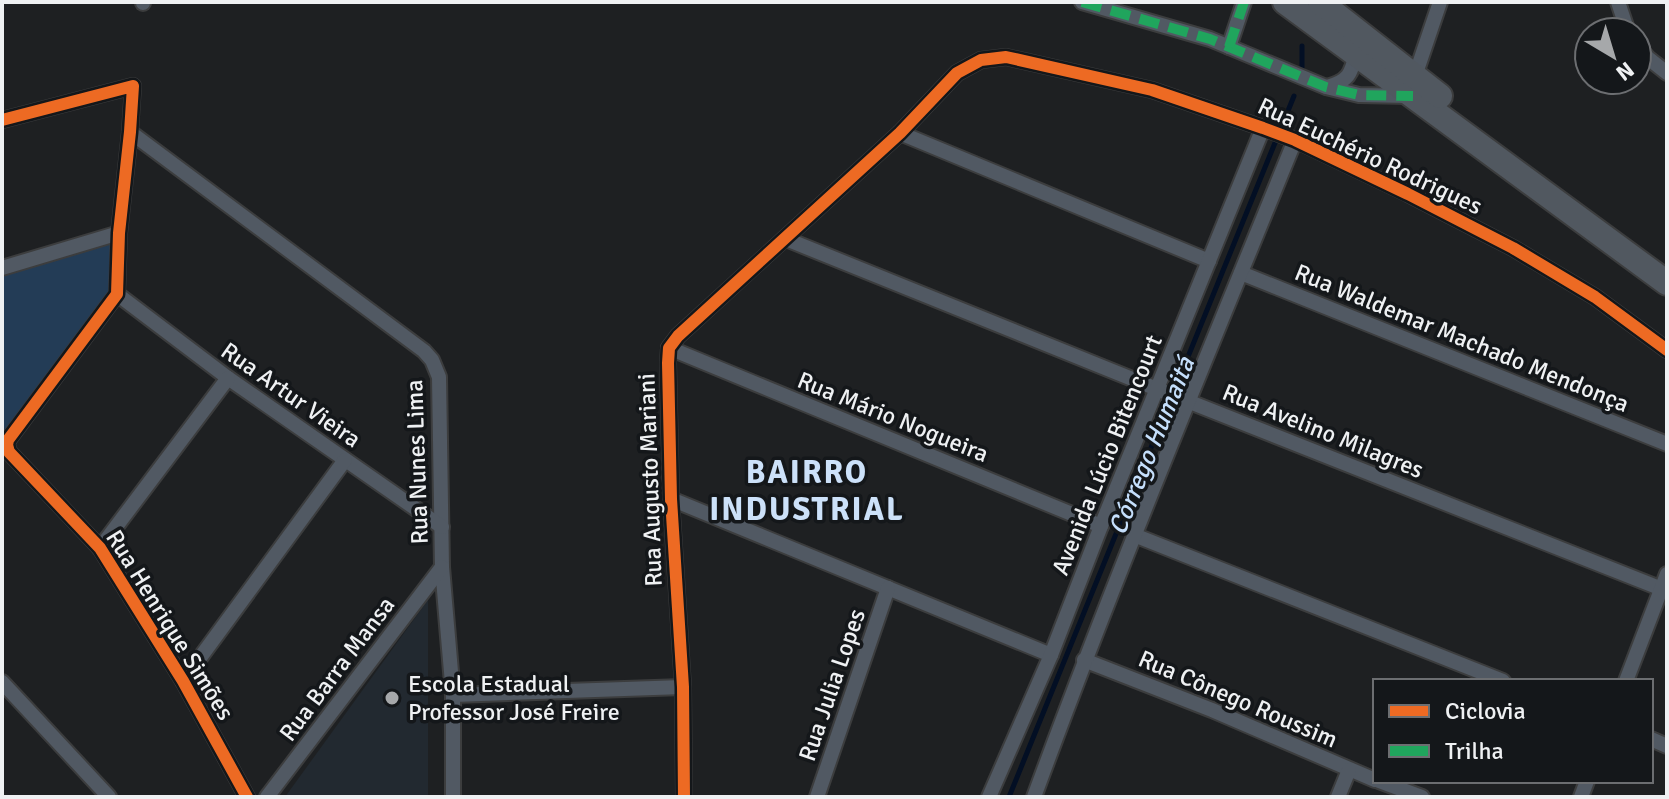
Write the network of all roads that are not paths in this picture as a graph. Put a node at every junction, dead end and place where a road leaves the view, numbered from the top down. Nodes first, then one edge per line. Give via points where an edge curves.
1 (1082, 2) edge
2 (1244, 2) edge
3 (1285, 2) edge
4 (1440, 2) edge
5 (1324, 3) edge
6 (1358, 44) junction
7 (1229, 47) junction
8 (981, 60) joint
9 (1414, 86) junction
10 (1326, 87) junction
11 (2, 120) edge
12 (1266, 129) junction
13 (130, 132) junction
14 (900, 133) junction
15 (1292, 139) junction
16 (119, 233) junction
17 (786, 239) junction
18 (1209, 261) junction
19 (1667, 263) edge
20 (2, 268) edge
21 (1241, 273) junction
22 (1667, 283) edge
23 (117, 294) junction
24 (669, 348) junction
25 (1667, 350) edge
26 (228, 378) junction
27 (1159, 390) junction
28 (1186, 400) junction
29 (1667, 444) edge
30 (345, 460) junction
31 (671, 499) junction
32 (1101, 526) junction
33 (442, 527) junction
34 (1134, 535) junction
35 (100, 548) junction
36 (442, 567) junction
37 (1665, 584) edge
38 (888, 588) junction
39 (1051, 655) junction
40 (1084, 660) junction
41 (1498, 679) edge
42 (1627, 679) edge
43 (183, 681) junction
44 (2, 682) edge
45 (683, 687) junction
46 (453, 695) junction
47 (1349, 770) junction
48 (1373, 779) edge
49 (1385, 783) edge
50 (109, 797) edge
51 (247, 797) edge
52 (267, 797) edge
53 (453, 797) edge
54 (684, 797) edge
55 (817, 797) edge
56 (989, 797) edge
57 (1034, 797) edge
58 (1338, 797) edge
59 (1422, 797) edge

1 - 7 street
2 - 7 street
3 - 6 highway
4 - 9 street
5 - 6 highway
6 - 9 highway
6 - 10 street via 1350,74
7 - 10 street
8 - 12 street, Rua Euchério Rodrigues via 1006,57 1152,90
8 - 14 street, Rua Augusto Mariani via 957,73
9 - 10 street via 1359,95
9 - 19 highway
9 - 22 highway
11 - 13 street via 133,86
12 - 15 street, Rua Euchério Rodrigues
12 - 18 street, Avenida Lúcio Bitencourt
13 - 16 street
13 - 33 street, Rua Nunes Lima via 432,360 439,377
14 - 17 street, Rua Augusto Mariani
14 - 18 street
15 - 21 street
15 - 25 street, Rua Euchério Rodrigues via 1513,248 1595,297
16 - 20 street
16 - 23 street
17 - 24 street, Rua Augusto Mariani
17 - 27 street, Rua Avelino Milagres
18 - 27 street, Avenida Lúcio Bitencourt
21 - 28 street
21 - 29 street, Rua Waldemar Machado Mendonça
23 - 26 street, Rua Artur Vieira
23 - 35 street, Rua Henrique Simões via 7,445
24 - 31 street, Rua Augusto Mariani
24 - 32 street, Rua Mário Nogueira
26 - 30 street, Rua Artur Vieira
26 - 35 street
27 - 28 street, Rua Avelino Milagres
27 - 32 street, Avenida Lúcio Bitencourt
28 - 34 street
28 - 37 street, Rua Avelino Milagres
30 - 33 street, Rua Artur Vieira
30 - 43 street
31 - 38 street
31 - 45 street, Rua Augusto Mariani
32 - 39 street, Avenida Lúcio Bitencourt
33 - 36 street, Rua Nunes Lima
34 - 40 street
34 - 41 street
35 - 43 street, Rua Henrique Simões
36 - 46 street, Rua Nunes Lima
36 - 52 street, Rua Barra Mansa
37 - 42 street
38 - 39 street
38 - 55 street, Rua Julia Lopes
39 - 56 street, Avenida Lúcio Bitencourt
40 - 47 street, Rua Cônego Roussim
40 - 57 street
43 - 51 street, Rua Henrique Simões
44 - 50 street
45 - 46 street
45 - 54 street, Rua Augusto Mariani
46 - 53 street, Rua Nunes Lima
47 - 48 street, Rua Cônego Roussim
47 - 58 street
49 - 59 street, Rua Cônego Roussim

